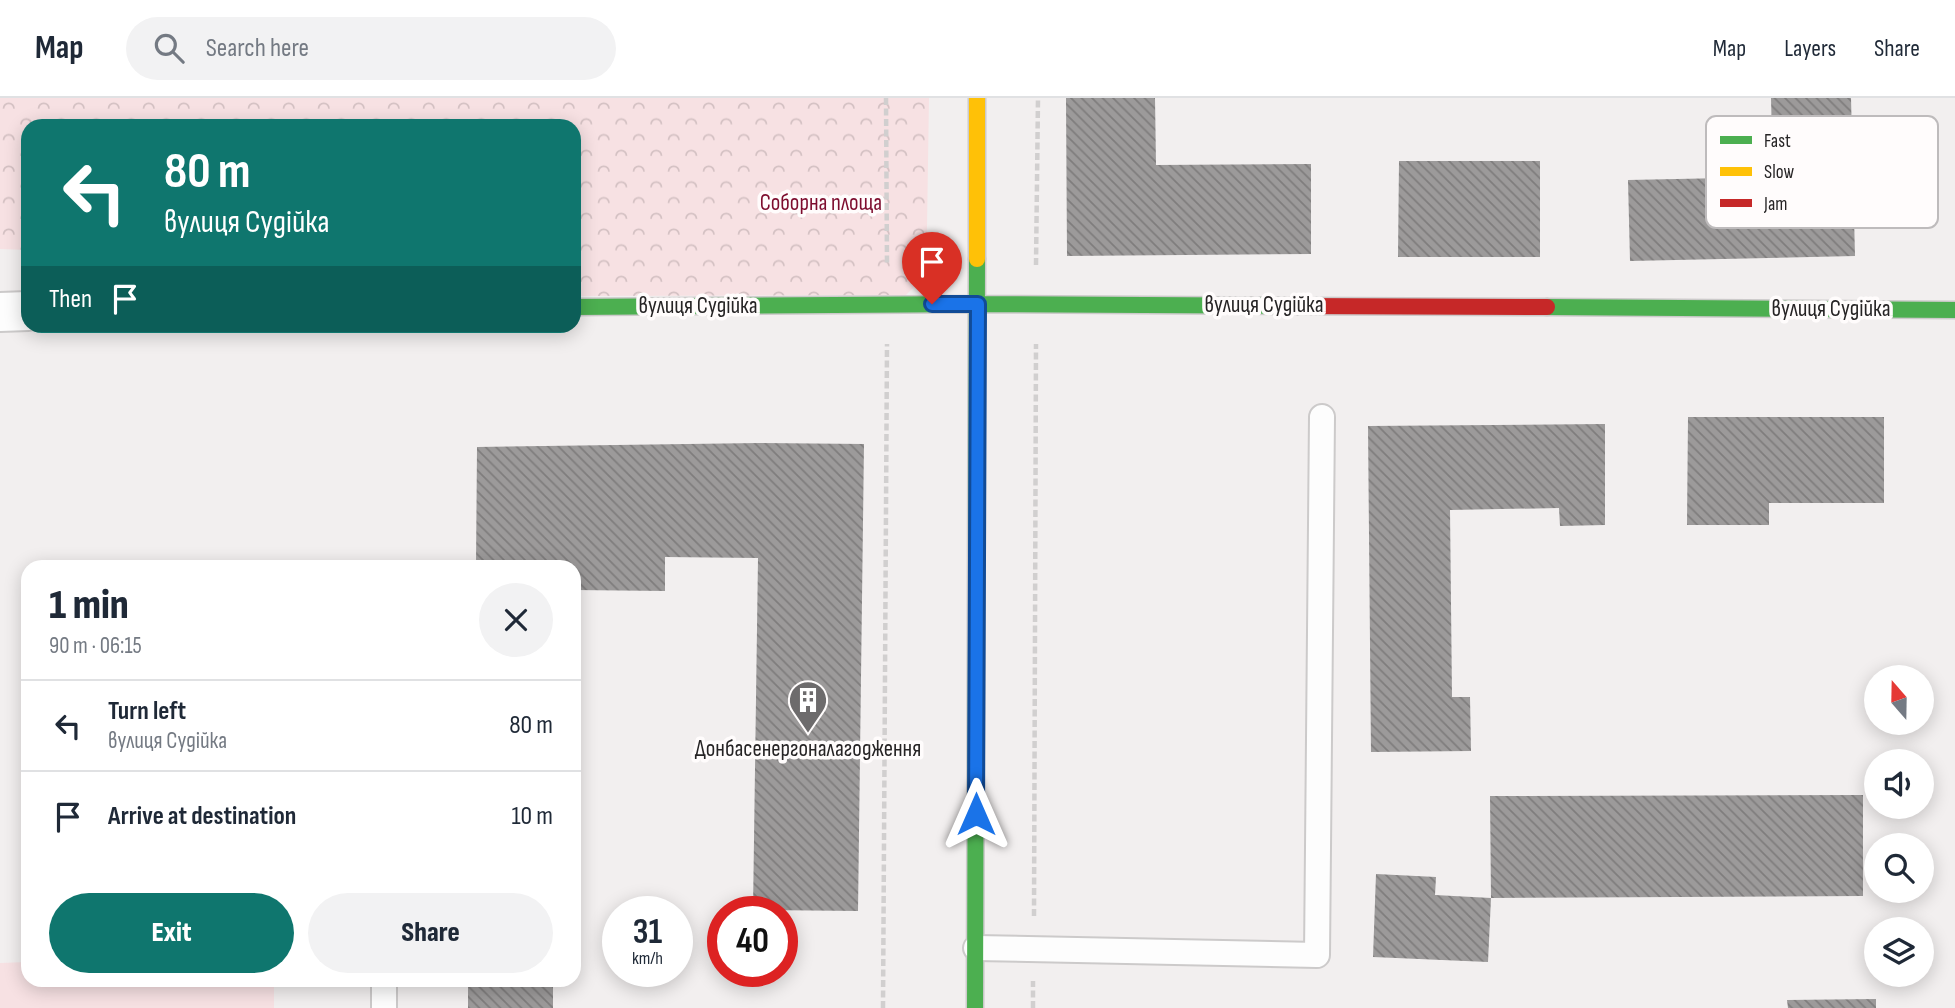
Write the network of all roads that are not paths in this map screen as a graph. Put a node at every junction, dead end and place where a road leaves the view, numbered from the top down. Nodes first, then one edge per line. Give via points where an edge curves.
1 (977, 98) edge
2 (978, 304) junction
3 (581, 307) edge
4 (1955, 310) edge
5 (21, 311) edge
6 (0, 312) edge
7 (1322, 417) dead end
8 (976, 948) junction
9 (384, 987) edge
10 (384, 1008) edge
11 (975, 1008) edge

1 - 2 street
2 - 3 street, вулиця Судійка
2 - 4 street, вулиця Судійка
2 - 8 street
5 - 6 street
7 - 8 lane via 1317,955
8 - 11 street
9 - 10 lane

